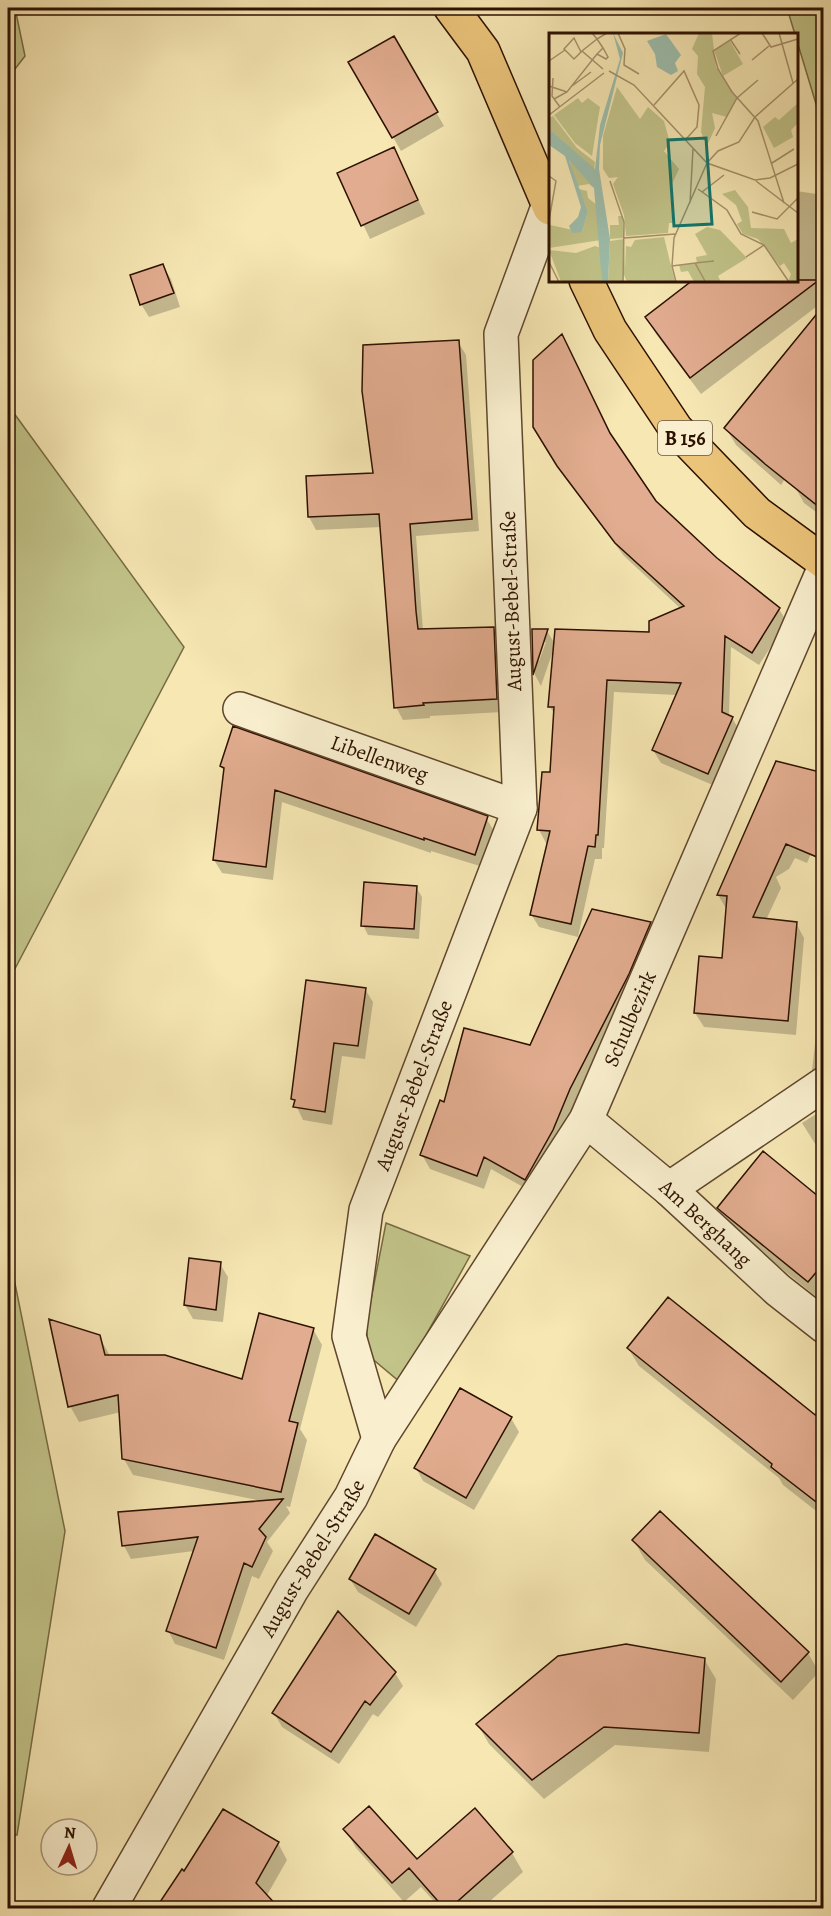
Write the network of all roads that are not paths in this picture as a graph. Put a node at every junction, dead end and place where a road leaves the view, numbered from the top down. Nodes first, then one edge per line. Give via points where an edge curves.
1 (451, 8) edge
2 (549, 204) edge
3 (549, 209) edge
4 (587, 282) edge
5 (824, 562) edge
6 (824, 569) edge
7 (240, 709) dead end
8 (520, 808) junction
9 (824, 1084) edge
10 (586, 1120) junction
11 (669, 1189) junction
12 (824, 1326) edge
13 (379, 1439) junction
14 (109, 1908) edge

1 - 2 main road via 483,51
3 - 8 street, August-Bebel-Straße via 501,334
4 - 5 main road, B 156 via 610,330 676,429 757,513
6 - 10 street, Schulbezirk
7 - 8 street, Libellenweg
8 - 13 street, August-Bebel-Straße via 366,1210 349,1336
9 - 11 street
10 - 11 street, Am Berghang
10 - 13 street, Schulbezirk
11 - 12 street, Am Berghang via 778,1290
13 - 14 street, August-Bebel-Straße via 351,1497 291,1589

